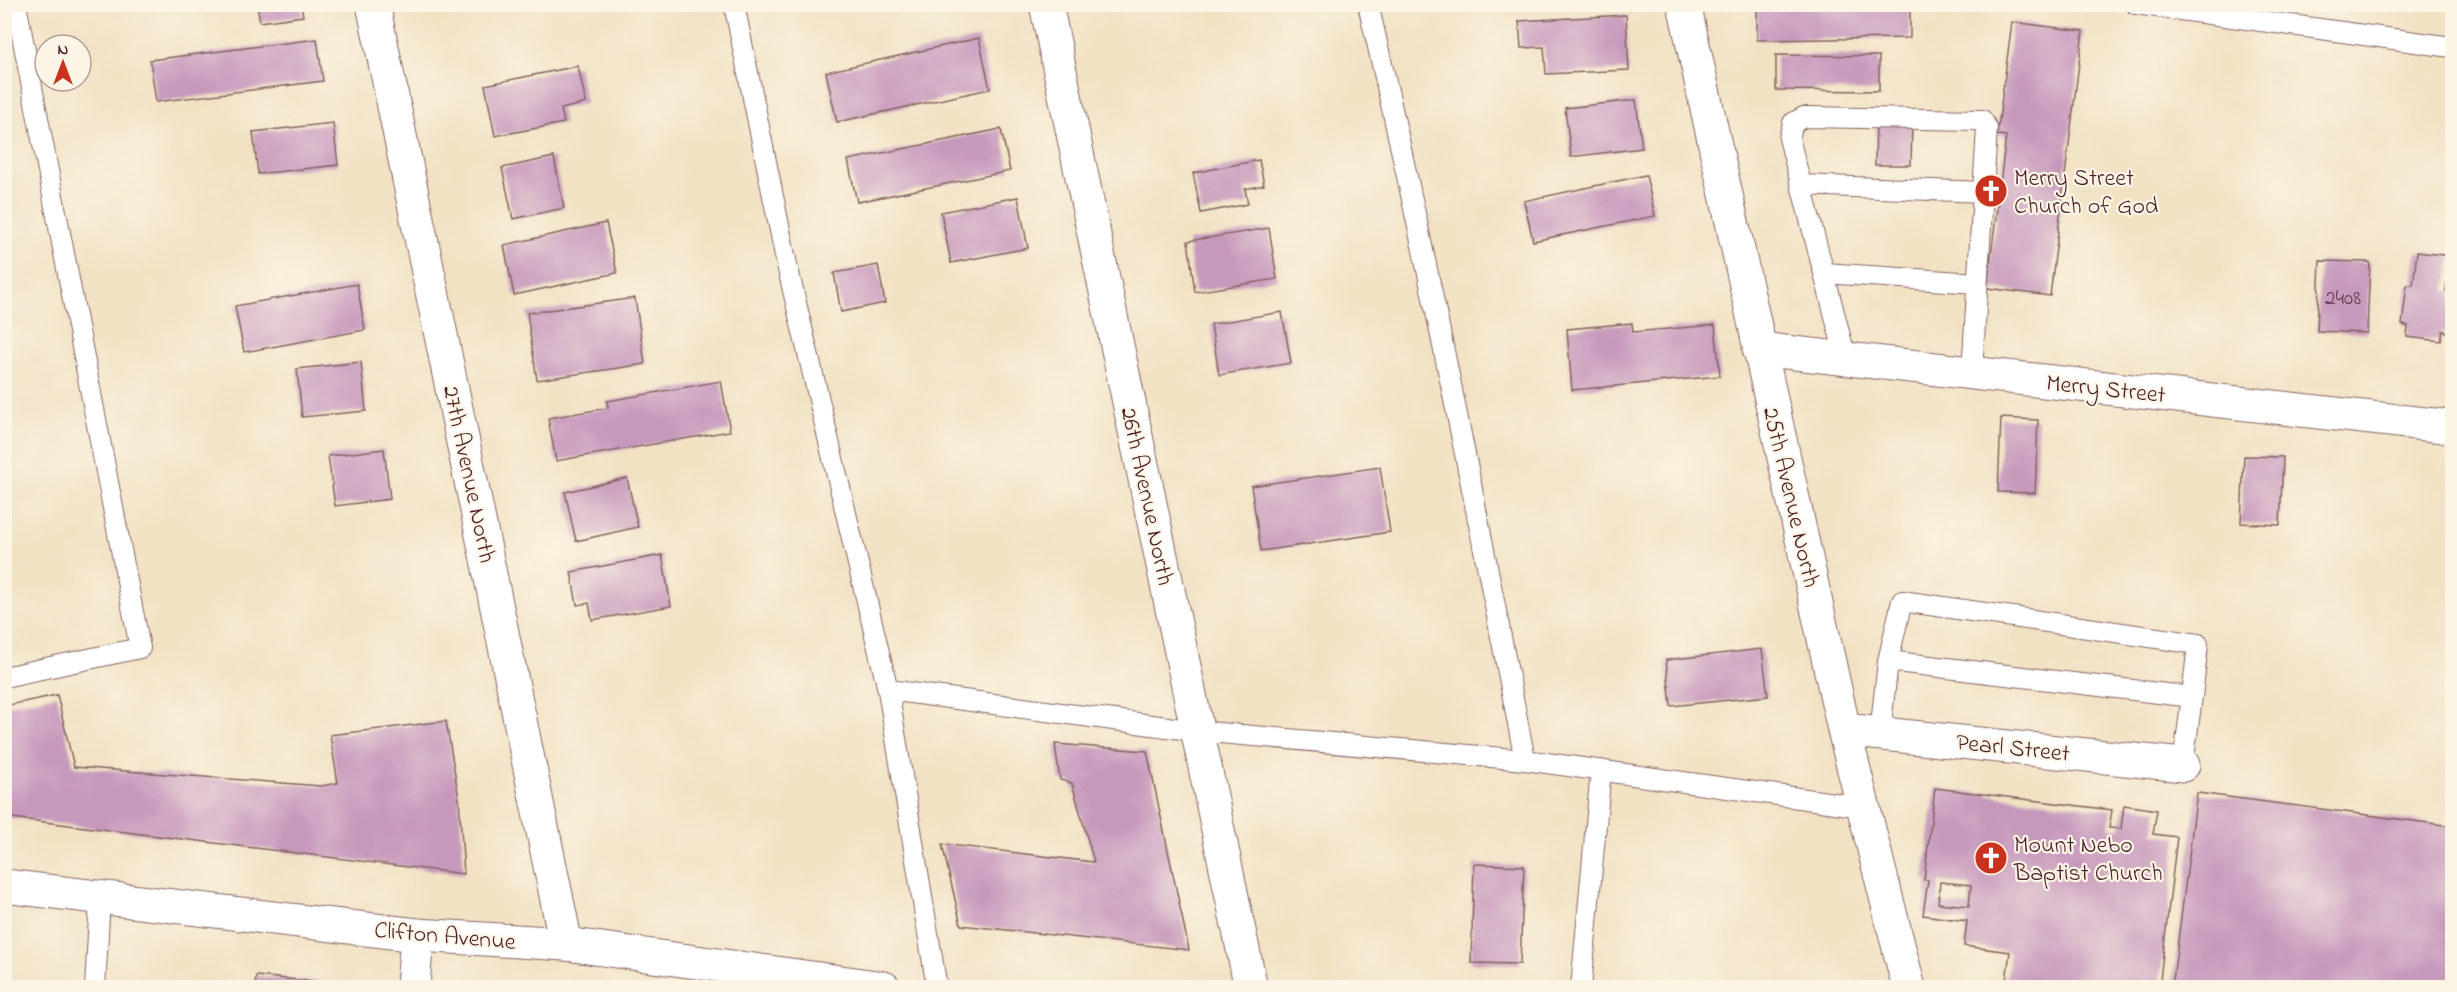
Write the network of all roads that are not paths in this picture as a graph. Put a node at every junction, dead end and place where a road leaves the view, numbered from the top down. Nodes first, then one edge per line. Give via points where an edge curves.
1 (16, 4) edge
2 (373, 4) edge
3 (734, 4) edge
4 (1046, 4) edge
5 (1368, 4) edge
6 (1684, 4) edge
7 (2136, 4) edge
8 (2452, 47) edge
9 (1801, 185) junction
10 (1983, 192) junction
11 (1824, 273) junction
12 (1977, 283) junction
13 (1759, 349) junction
14 (1846, 359) junction
15 (1972, 373) junction
16 (2452, 427) edge
17 (1888, 661) junction
18 (4, 677) edge
19 (888, 690) junction
20 (2192, 697) junction
21 (1844, 730) junction
22 (1197, 731) junction
23 (1880, 734) junction
24 (1525, 760) junction
25 (2183, 765) joint
26 (1601, 770) junction
27 (1863, 807) junction
28 (4, 886) edge
29 (100, 898) junction
30 (417, 935) junction
31 (566, 944) junction
32 (732, 977) edge
33 (95, 987) edge
34 (413, 987) edge
35 (884, 987) edge
36 (937, 987) edge
37 (1251, 987) edge
38 (1581, 987) edge
39 (1909, 987) edge

1 - 18 lane via 140,648
2 - 31 street, 27th Avenue North
3 - 19 lane via 787,265
4 - 22 street, 26th Avenue North
5 - 24 lane via 1464,443
6 - 13 street, 25th Avenue North
7 - 8 lane
9 - 10 lane
9 - 10 lane via 1789,138 1793,123 1804,117 1982,120 1987,128
9 - 11 lane
10 - 12 lane
11 - 12 lane
11 - 14 lane
12 - 15 lane
13 - 14 street, Merry Street
13 - 21 street, 25th Avenue North
14 - 15 street, Merry Street
15 - 16 street, Merry Street
17 - 20 lane
17 - 20 lane via 1902,601 2198,644
17 - 23 lane
19 - 22 lane
19 - 36 lane
20 - 25 lane
21 - 23 street, Pearl Street
21 - 27 street, 25th Avenue North
22 - 24 lane
22 - 37 street, 26th Avenue North
23 - 25 street, Pearl Street
24 - 26 lane
26 - 27 lane
26 - 38 lane
27 - 39 street, 25th Avenue North
28 - 29 street, Clifton Avenue
29 - 30 street, Clifton Avenue
29 - 33 lane
30 - 31 street, Clifton Avenue
30 - 34 street
31 - 32 street, Clifton Avenue
32 - 35 street, Clifton Avenue

